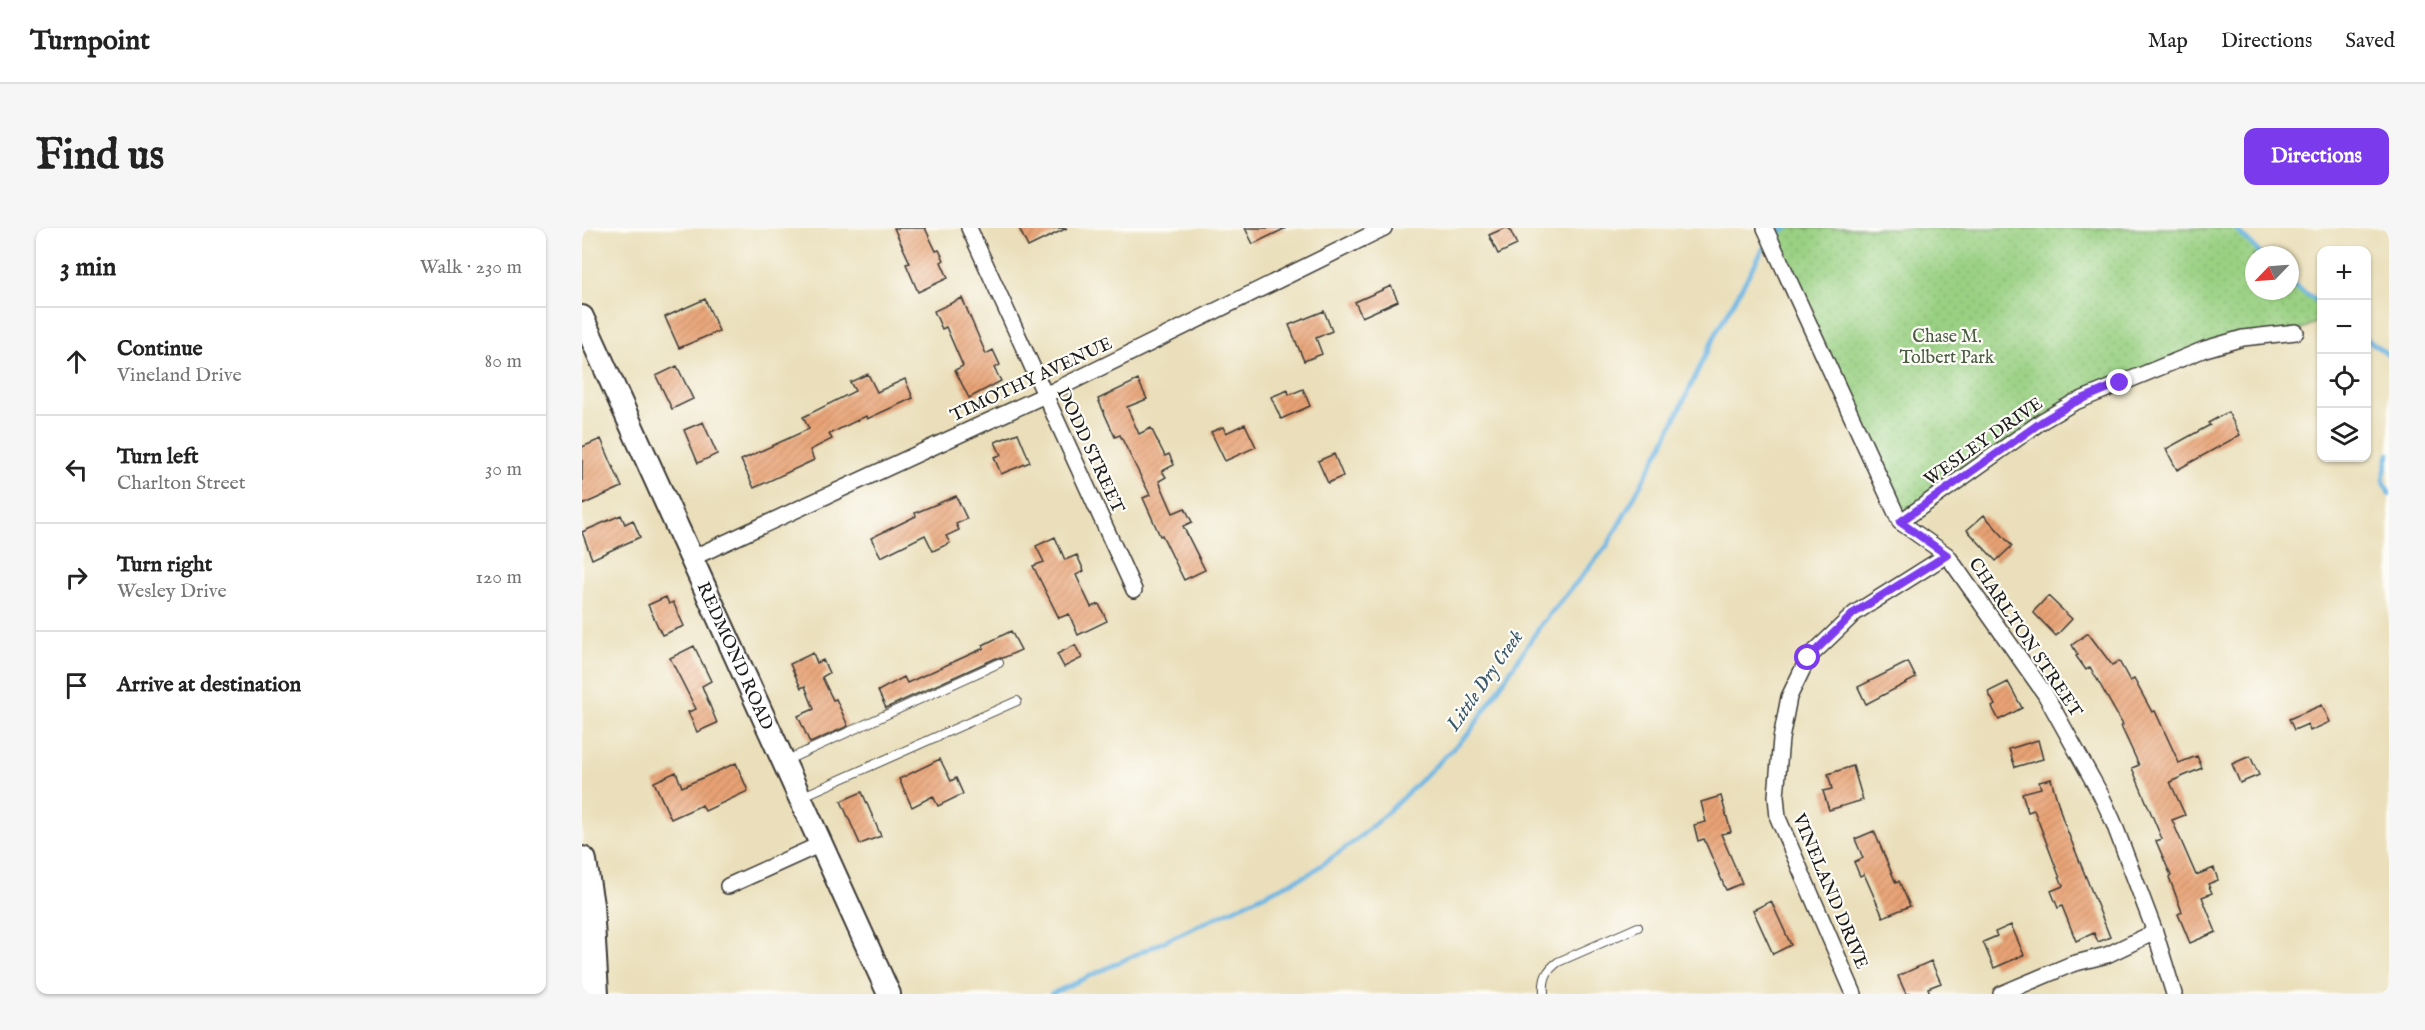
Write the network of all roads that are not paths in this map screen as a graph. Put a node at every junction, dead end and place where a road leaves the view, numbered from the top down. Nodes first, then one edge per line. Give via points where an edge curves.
1 (969, 228) edge
2 (1384, 228) edge
3 (1765, 228) edge
4 (582, 317) edge
5 (2296, 332) dead end
6 (1045, 395) junction
7 (1900, 522) junction
8 (1947, 555) junction
9 (692, 558) junction
10 (1134, 590) dead end
11 (999, 663) dead end
12 (1017, 701) dead end
13 (784, 762) junction
14 (800, 798) junction
15 (821, 844) junction
16 (582, 861) edge
17 (728, 886) dead end
18 (1638, 927) dead end
19 (2155, 932) junction
20 (594, 994) edge
21 (889, 994) edge
22 (1544, 994) edge
23 (1854, 994) edge
24 (2001, 994) edge
25 (2174, 994) edge

1 - 6 street, DODD STREET
2 - 6 street, TIMOTHY AVENUE
3 - 7 street
4 - 9 street, REDMOND ROAD
5 - 7 street, WESLEY DRIVE via 2243,338 2205,349 2073,403
6 - 9 street, TIMOTHY AVENUE
6 - 10 street, DODD STREET
7 - 8 street, CHARLTON STREET
8 - 19 street, CHARLTON STREET via 2045,694 2101,795
8 - 23 street, VINELAND DRIVE via 1854,613 1808,658 1789,697 1781,739 1778,818
9 - 13 street, REDMOND ROAD
11 - 13 lane
12 - 14 lane
13 - 14 street, REDMOND ROAD
14 - 15 street, REDMOND ROAD
15 - 17 street
15 - 21 street, REDMOND ROAD
16 - 20 highway via 589,905
18 - 22 lane via 1558,962 1547,970
19 - 24 street via 2107,955 2072,964
19 - 25 street, CHARLTON STREET

